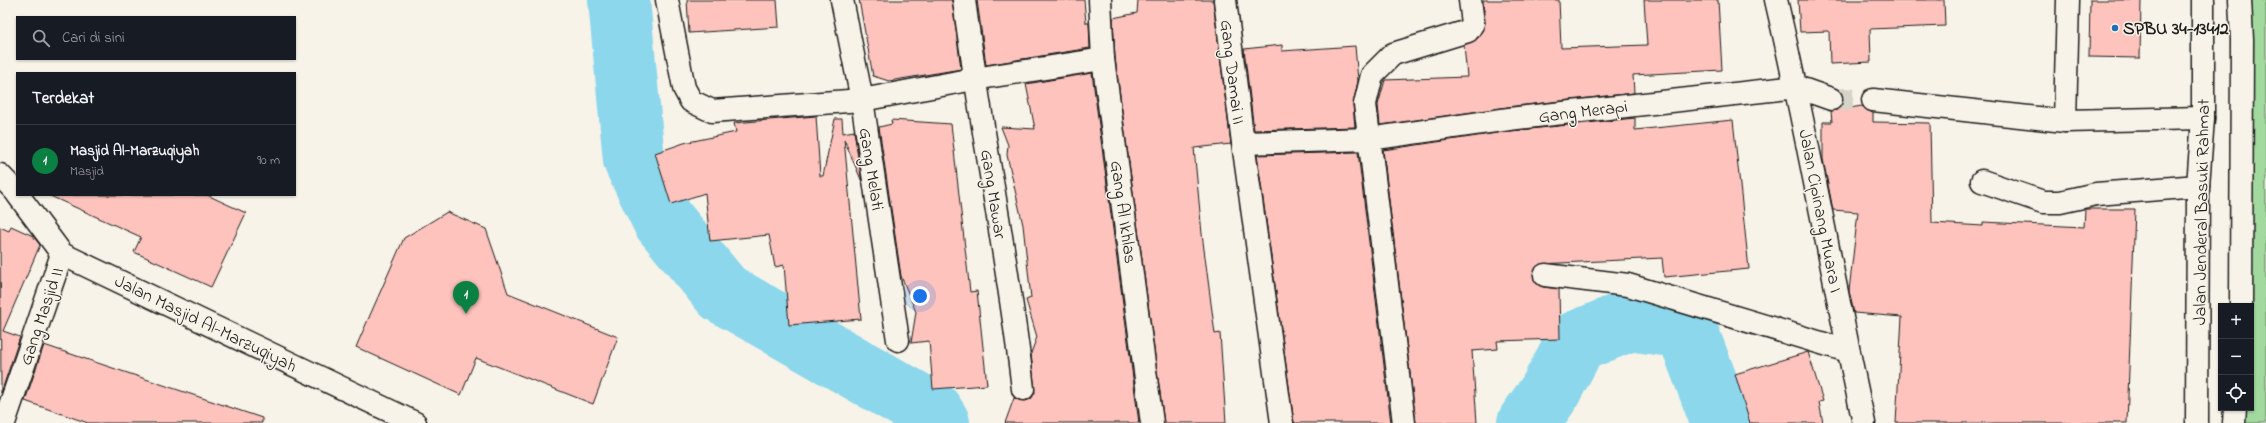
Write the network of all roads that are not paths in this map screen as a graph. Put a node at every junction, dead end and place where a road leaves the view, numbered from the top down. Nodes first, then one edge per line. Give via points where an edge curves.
1 (668, 0) edge
2 (842, 0) edge
3 (964, 0) edge
4 (1100, 0) edge
5 (1225, 0) edge
6 (1470, 0) edge
7 (1776, 0) edge
8 (2068, 0) edge
9 (2204, 0) edge
10 (2240, 0) edge
11 (1103, 59) junction
12 (974, 79) junction
13 (1797, 87) junction
14 (1831, 99) tunnel mouth
15 (862, 100) junction
16 (1873, 100) tunnel mouth
17 (2203, 118) junction
18 (2065, 121) junction
19 (1369, 139) junction
20 (1243, 144) junction
21 (0, 175) edge
22 (1982, 181) dead end
23 (2198, 186) junction
24 (16, 192) edge
25 (19, 196) edge
26 (62, 254) junction
27 (1545, 275) dead end
28 (2241, 303) edge
29 (898, 340) dead end
30 (1848, 351) junction
31 (1022, 389) dead end
32 (2235, 411) edge
33 (4, 423) edge
34 (415, 423) edge
35 (1152, 423) edge
36 (1282, 423) edge
37 (1404, 423) edge
38 (1864, 423) edge
39 (2197, 423) edge
40 (2234, 423) edge

1 - 15 street via 684,88 691,101 700,106 712,111
2 - 15 street, Gang Melati
3 - 12 street, Gang Mawar
4 - 11 street, Gang Al Ikhlas
5 - 20 street, Gang Damai II
6 - 19 street via 1472,23 1468,31 1393,54 1372,75 1365,104
7 - 13 street, Jalan Cipinang Muara I
8 - 18 street
9 - 17 street, Jalan Jenderal Basuki Rahmat
10 - 28 street
11 - 12 street
11 - 35 street, Gang Al Ikhlas
12 - 15 street
12 - 31 street, Gang Mawar via 1015,325
13 - 14 street
13 - 19 street, Gang Merapi via 1509,119
13 - 30 street, Jalan Cipinang Muara I
15 - 29 street, Gang Melati
16 - 18 street
17 - 18 street
17 - 23 street, Jalan Jenderal Basuki Rahmat
19 - 20 street, Gang Merapi
19 - 37 street
20 - 36 street, Gang Damai II
21 - 24 street, Jalan Masjid Al-Marzuqiyah
22 - 23 street via 2043,202 2060,202 2096,194
23 - 39 street, Jalan Jenderal Basuki Rahmat
25 - 26 street, Jalan Masjid Al-Marzuqiyah
26 - 33 street, Gang Masjid II
26 - 34 street, Jalan Masjid Al-Marzuqiyah
27 - 30 street via 1628,285
30 - 38 street, Jalan Cipinang Muara I
32 - 40 street

